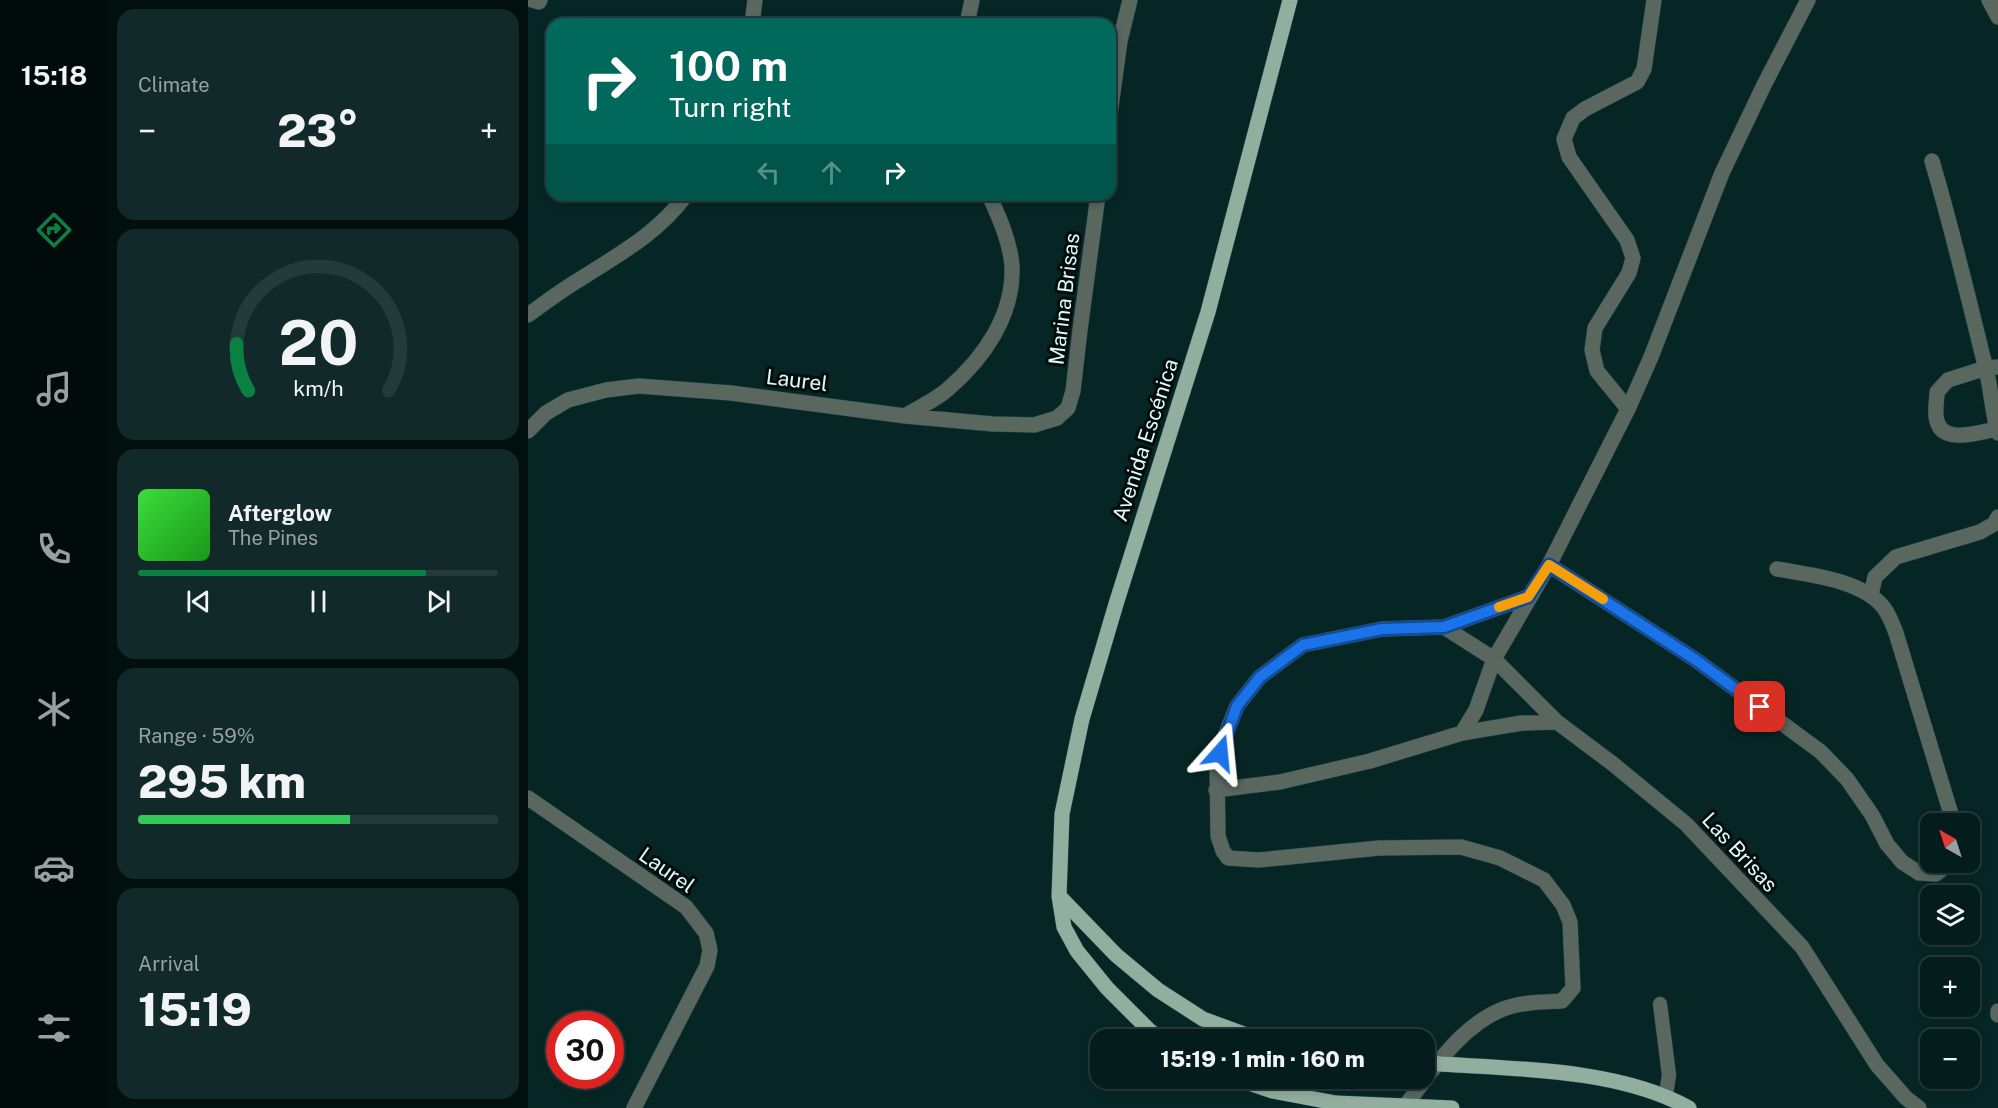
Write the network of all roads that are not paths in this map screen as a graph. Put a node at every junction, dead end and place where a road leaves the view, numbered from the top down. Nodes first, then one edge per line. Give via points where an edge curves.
1 (532, 0) edge
2 (540, 0) edge
3 (755, 0) edge
4 (972, 0) edge
5 (1130, 0) edge
6 (1290, 0) edge
7 (1654, 0) edge
8 (1809, 0) edge
9 (1989, 0) edge
10 (1998, 17) edge
11 (753, 18) edge
12 (968, 18) edge
13 (1116, 70) edge
14 (1932, 161) dead end
15 (682, 201) edge
16 (992, 201) edge
17 (1097, 201) edge
18 (528, 315) edge
19 (1992, 367) edge
20 (1068, 408) joint
21 (1628, 409) junction
22 (905, 416) junction
23 (528, 431) edge
24 (1997, 431) edge
25 (1998, 517) edge
26 (1549, 565) junction
27 (1777, 569) dead end
28 (1871, 595) junction
29 (1528, 597) junction
30 (1444, 627) junction
31 (1494, 658) junction
32 (1557, 722) junction
33 (1462, 733) junction
34 (1216, 790) junction
35 (528, 798) edge
36 (1951, 813) edge
37 (1937, 873) edge
38 (1059, 896) junction
39 (1660, 1004) dead end
40 (1148, 1029) edge
41 (1230, 1029) edge
42 (1435, 1061) edge
43 (1435, 1064) edge
44 (1266, 1089) edge
45 (1416, 1089) edge
46 (1666, 1095) junction
47 (1405, 1106) junction
48 (634, 1108) edge
49 (1452, 1108) edge
50 (1689, 1108) edge
51 (1919, 1108) edge

1 - 2 street
3 - 11 street
4 - 12 street
5 - 13 street
6 - 38 main road, Avenida Escénica via 1208,312 1082,719 1062,814
7 - 21 street via 1644,69 1637,82 1585,108 1573,118 1564,139 1569,157 1627,240 1633,258 1629,273 1595,328 1592,350 1597,371
8 - 21 street via 1722,173
9 - 10 street
14 - 19 street via 1966,293
15 - 18 street via 646,237
16 - 22 street via 1004,227 1012,266 1008,307 987,349 948,390
17 - 20 street, Marina Brisas
19 - 24 street
19 - 24 street via 1948,380 1937,392 1936,420 1941,430 1952,436
20 - 22 street, Laurel via 1057,418 1034,425
21 - 26 street
22 - 23 street, Laurel via 731,393 639,386 568,400 546,413
25 - 28 street via 1980,532 1896,557 1875,577
26 - 29 street
26 - 37 street via 1696,660 1821,752 1847,779 1902,862 1919,873
27 - 28 street via 1849,585
28 - 36 street via 1885,609 1896,633
29 - 30 street
29 - 31 street
30 - 31 street, Las Brisas
30 - 34 street via 1382,629 1303,645 1260,677 1237,706 1217,765
31 - 32 street, Las Brisas
31 - 33 street via 1476,710
32 - 33 street via 1522,723
32 - 51 street, Las Brisas via 1686,824 1802,947 1876,1065
33 - 34 street via 1291,780
34 - 42 street via 1218,836 1228,858 1259,860 1379,848 1461,847 1500,858 1544,880 1570,922 1573,988 1562,1001 1503,1009 1477,1024
35 - 48 street, Laurel via 686,907 706,933 710,950 707,966
38 - 40 main road, Avenida Escénica via 1064,927 1077,951
38 - 41 main road via 1116,955 1158,990 1203,1019
39 - 46 lane via 1669,1075
43 - 46 main road via 1545,1071 1614,1081
44 - 47 main road via 1336,1103
45 - 47 street
46 - 50 main road
47 - 49 main road

